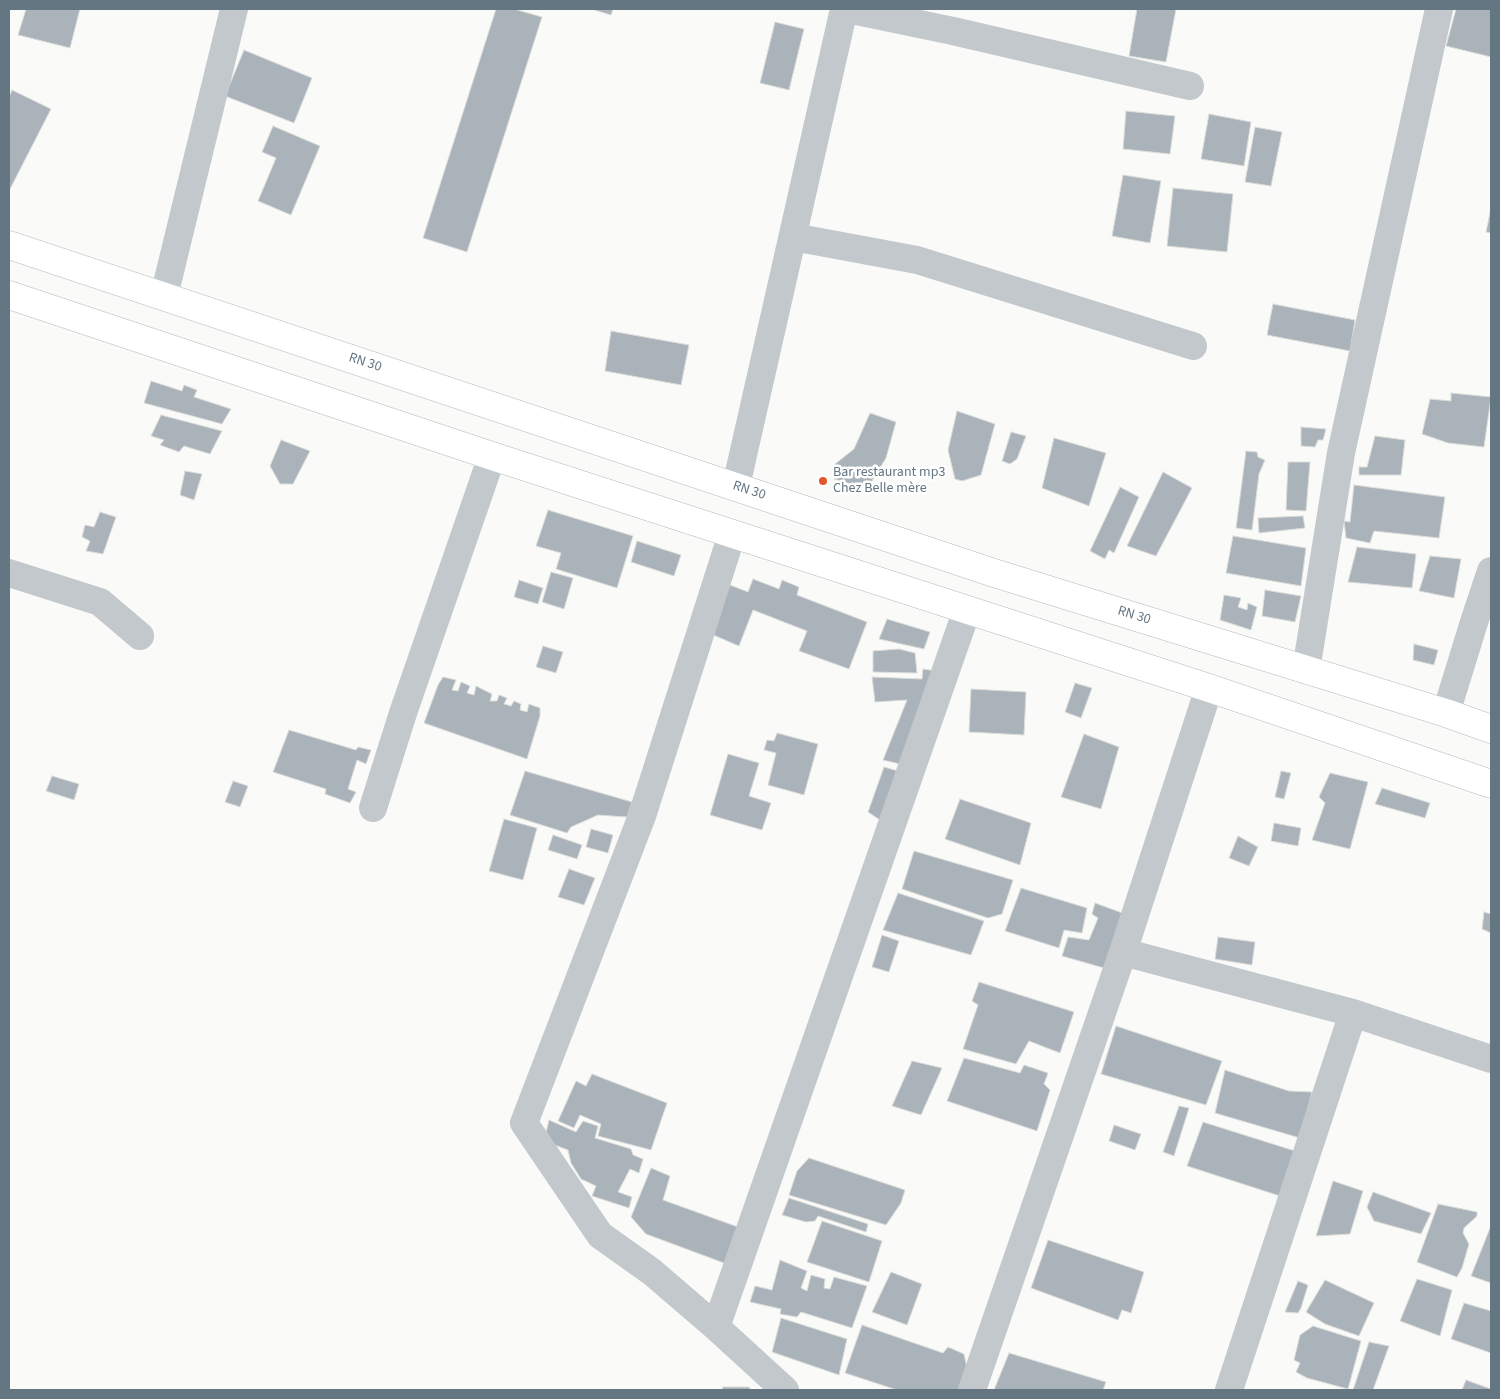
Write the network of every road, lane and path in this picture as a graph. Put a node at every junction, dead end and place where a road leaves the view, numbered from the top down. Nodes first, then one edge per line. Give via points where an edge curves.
1 (234, 9) edge
2 (846, 9) edge
3 (1439, 9) edge
4 (1190, 86) dead end
5 (793, 237) junction
6 (9, 245) edge
7 (9, 294) edge
8 (164, 296) junction
9 (1193, 346) dead end
10 (492, 456) junction
11 (736, 486) junction
12 (732, 534) junction
13 (1491, 571) edge
14 (9, 573) edge
15 (967, 610) junction
16 (140, 636) dead end
17 (1306, 670) junction
18 (1209, 688) junction
19 (1446, 713) junction
20 (1491, 729) edge
21 (1491, 784) edge
22 (372, 808) dead end
23 (1123, 952) junction
24 (1353, 1013) junction
25 (1491, 1059) edge
26 (716, 1327) junction
27 (785, 1390) edge
28 (972, 1390) edge
29 (1229, 1390) edge

1 - 8 street
2 - 4 street
2 - 5 street
3 - 17 street via 1341,454
5 - 9 street via 917,260
5 - 11 street
6 - 8 main road, RN 30 / RN 30
7 - 10 main road
8 - 11 main road, RN 30 / RN 30
10 - 12 main road
10 - 22 street
11 - 17 main road, RN 30 / RN 30 via 994,573
12 - 15 main road
12 - 26 street via 642,816 524,1123 600,1235 652,1272
13 - 19 street
14 - 16 street via 100,602
15 - 18 main road
15 - 26 street
17 - 19 main road, RN 30 / RN 30
18 - 21 main road
18 - 23 street
19 - 20 main road, RN 30 / RN 30
23 - 24 street
23 - 28 street
24 - 25 street
24 - 29 street
26 - 27 street

